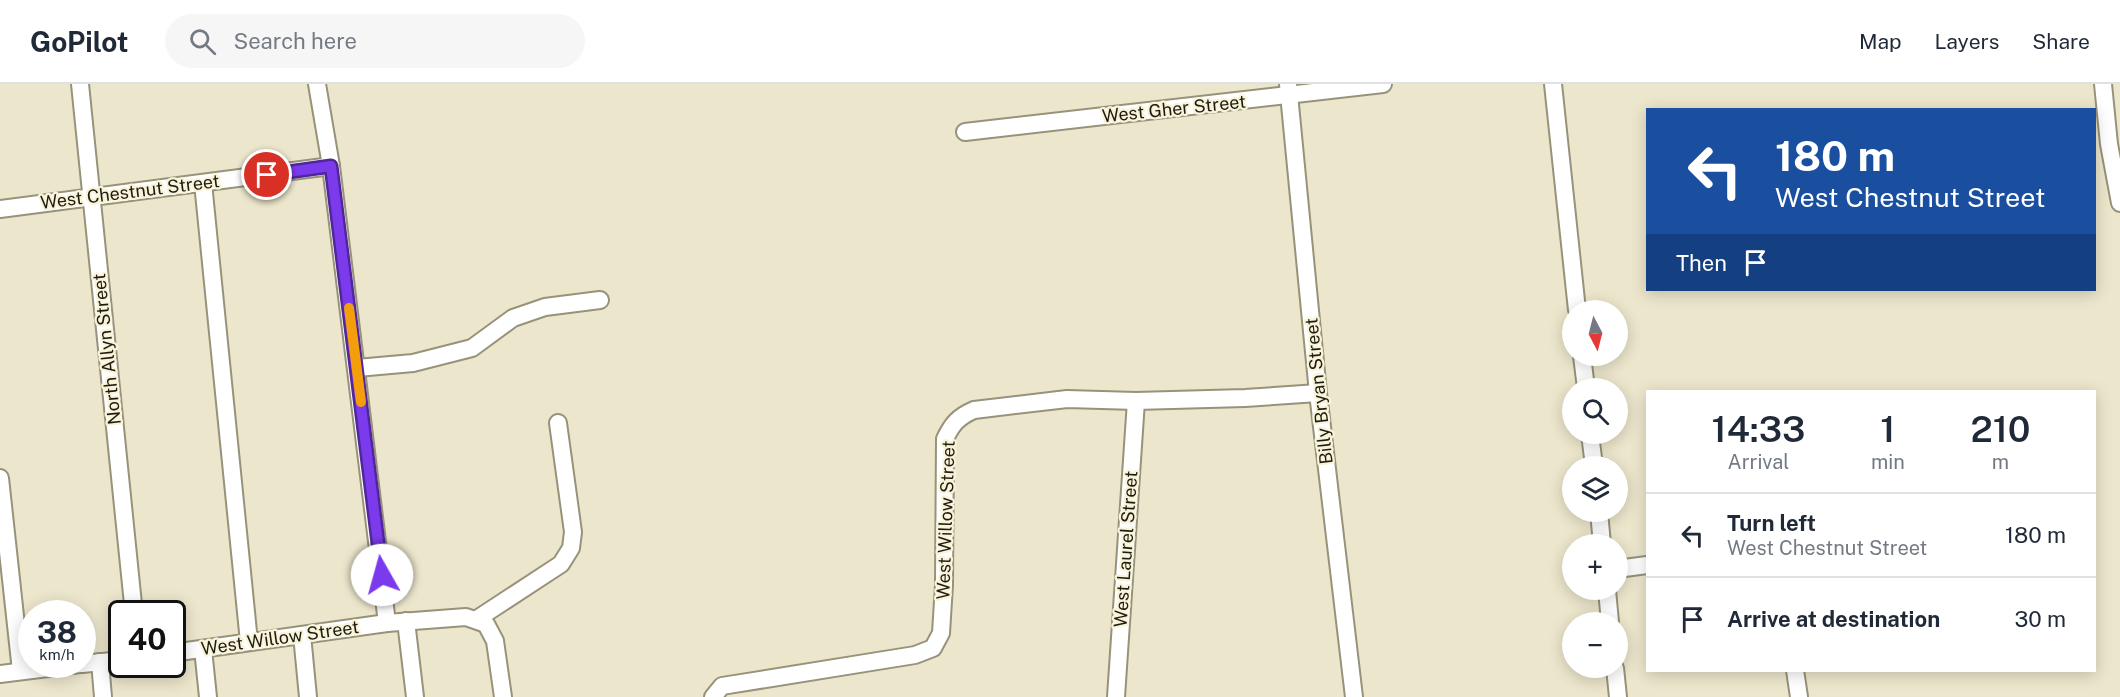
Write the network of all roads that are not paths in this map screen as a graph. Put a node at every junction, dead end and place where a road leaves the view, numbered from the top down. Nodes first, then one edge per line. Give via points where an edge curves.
1 (80, 84) edge
2 (317, 84) edge
3 (1383, 84) edge
4 (1553, 84) edge
5 (2103, 84) edge
6 (1289, 90) edge
7 (965, 132) dead end
8 (331, 166) junction
9 (202, 183) junction
10 (92, 196) junction
11 (2120, 203) edge
12 (0, 208) edge
13 (600, 300) dead end
14 (1576, 300) edge
15 (357, 368) junction
16 (1318, 393) junction
17 (1136, 401) junction
18 (558, 423) dead end
19 (0, 478) edge
20 (1646, 565) edge
21 (1628, 568) edge
22 (134, 600) edge
23 (477, 619) junction
24 (406, 621) junction
25 (387, 623) junction
26 (302, 635) junction
27 (249, 642) junction
28 (18, 643) edge
29 (203, 649) junction
30 (186, 651) edge
31 (108, 661) edge
32 (96, 662) edge
33 (100, 662) junction
34 (18, 671) edge
35 (1795, 672) edge
36 (0, 674) edge
37 (1616, 678) edge
38 (103, 697) edge
39 (208, 697) edge
40 (308, 697) edge
41 (415, 697) edge
42 (503, 697) edge
43 (713, 697) edge
44 (1116, 697) edge
45 (1354, 697) edge
46 (1618, 697) edge
47 (1799, 697) edge

1 - 10 street, North Allyn Street
2 - 8 street
3 - 6 street, West Gher Street
4 - 14 street
5 - 11 street
6 - 7 street, West Gher Street
6 - 16 street, Billy Bryan Street
8 - 9 street, West Chestnut Street
8 - 15 street
9 - 10 street, West Chestnut Street
9 - 27 street
10 - 12 street, West Chestnut Street
10 - 22 street, North Allyn Street
13 - 15 street via 545,307 513,318 472,348 413,363
15 - 25 street
16 - 17 street, West Willow Street
16 - 45 street, Billy Bryan Street
17 - 43 street, West Willow Street via 1066,399 963,414 952,424 945,439 944,585 941,633 933,648 915,655 722,686
17 - 44 street, West Laurel Street
18 - 23 street via 573,532 571,548 561,564
19 - 28 street
20 - 21 street
23 - 24 street, West Willow Street
23 - 42 street via 486,624 495,641
24 - 25 street, West Willow Street
24 - 41 street
25 - 26 street, West Willow Street
26 - 27 street, West Willow Street
26 - 40 street
27 - 29 street, West Willow Street
29 - 30 street, West Willow Street
29 - 39 street
31 - 33 street
32 - 33 street
33 - 38 street
34 - 36 street
35 - 47 street
37 - 46 street

